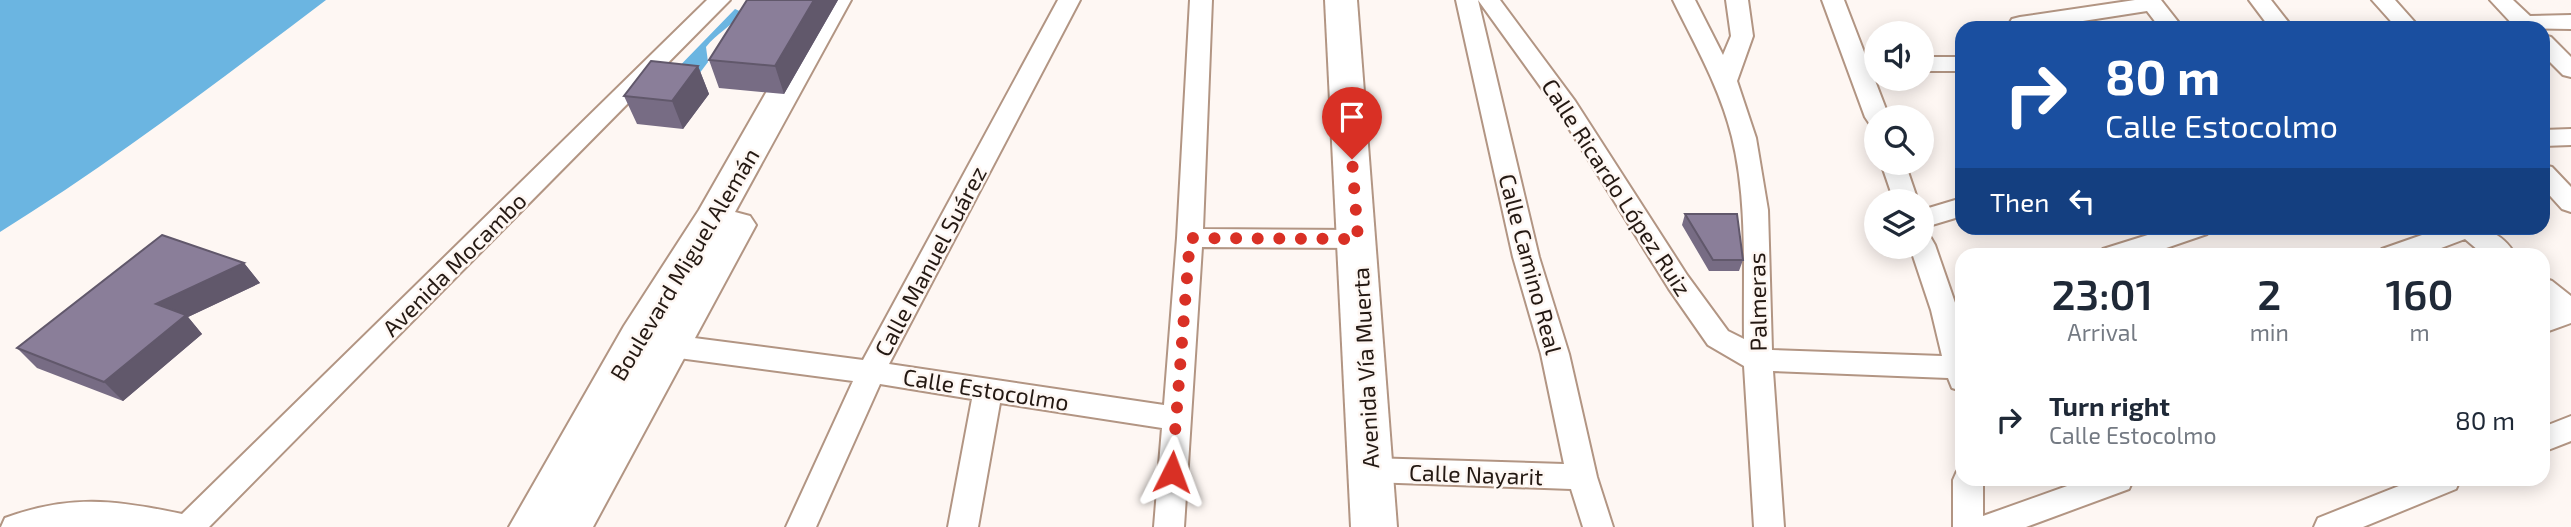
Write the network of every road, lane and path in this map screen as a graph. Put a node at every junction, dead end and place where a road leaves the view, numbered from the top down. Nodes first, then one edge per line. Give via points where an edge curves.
1 (719, 0) edge
2 (835, 0) edge
3 (864, 0) edge
4 (1069, 0) edge
5 (1201, 0) edge
6 (1341, 0) edge
7 (1467, 0) edge
8 (1489, 0) edge
9 (1684, 0) edge
10 (1737, 0) edge
11 (1833, 0) edge
12 (2260, 0) edge
13 (2383, 0) edge
14 (2501, 0) edge
15 (2150, 2) edge
16 (2038, 21) edge
17 (2166, 21) edge
18 (2276, 21) edge
19 (2402, 21) edge
20 (2523, 21) edge
21 (2571, 22) edge
22 (2550, 23) edge
23 (2550, 49) edge
24 (1864, 58) edge
25 (1934, 64) edge
26 (1955, 64) edge
27 (2571, 70) edge
28 (1725, 81) junction
29 (2571, 137) edge
30 (2550, 138) edge
31 (2550, 180) edge
32 (2571, 203) edge
33 (1955, 209) edge
34 (1934, 215) edge
35 (2176, 235) edge
36 (2449, 235) edge
37 (2477, 235) edge
38 (1190, 238) junction
39 (1358, 239) junction
40 (2137, 248) edge
41 (2413, 248) edge
42 (2493, 248) edge
43 (1929, 259) edge
44 (2550, 294) edge
45 (1953, 307) edge
46 (2571, 312) edge
47 (2550, 320) edge
48 (1955, 326) edge
49 (671, 346) junction
50 (1758, 360) junction
51 (871, 372) junction
52 (1955, 374) edge
53 (988, 389) junction
54 (1175, 418) junction
55 (2571, 428) edge
56 (2550, 437) edge
57 (1370, 470) junction
58 (1582, 477) junction
59 (1968, 486) edge
60 (2102, 486) edge
61 (2430, 486) edge
62 (16, 527) edge
63 (181, 527) edge
64 (188, 527) edge
65 (532, 527) edge
66 (570, 527) edge
67 (801, 527) edge
68 (963, 527) edge
69 (1169, 527) edge
70 (1374, 527) edge
71 (1598, 527) edge
72 (1769, 527) edge
73 (1968, 527) edge
74 (1990, 527) edge
75 (2329, 527) edge

1 - 64 street, Avenida Mocambo
2 - 65 main road, Boulevard Miguel Alemán
3 - 49 main road, Boulevard Miguel Alemán
4 - 51 street, Calle Manuel Suárez
5 - 38 street
6 - 39 main road, Avenida Vía Muerta
7 - 58 street, Calle Camino Real
8 - 50 street, Calle Ricardo López Ruiz via 1567,106 1718,338
9 - 28 street, Palmeras
10 - 28 street via 1741,36
11 - 24 street
12 - 18 street
13 - 19 street
14 - 20 street
15 - 16 street
15 - 17 street
21 - 22 street
23 - 27 street
25 - 26 street
28 - 50 street, Palmeras via 1744,138 1755,210
29 - 30 street
31 - 32 street
33 - 34 street
35 - 40 street
36 - 41 street
37 - 42 street
38 - 39 street
38 - 54 street
39 - 57 main road, Avenida Vía Muerta
43 - 45 street
44 - 46 street
45 - 48 street
46 - 47 street
49 - 51 street, Calle Estocolmo
49 - 66 main road, Boulevard Miguel Alemán
50 - 52 street
50 - 72 street, Palmeras
51 - 53 street, Calle Estocolmo
51 - 67 street, Calle Manuel Suárez
53 - 54 street, Calle Estocolmo
53 - 68 street
54 - 69 street
55 - 56 street
57 - 58 street, Calle Nayarit
57 - 70 main road, Avenida Vía Muerta
58 - 71 street, Calle Camino Real
59 - 73 street
60 - 74 street
61 - 75 street
62 - 63 street via 32,520 94,511

